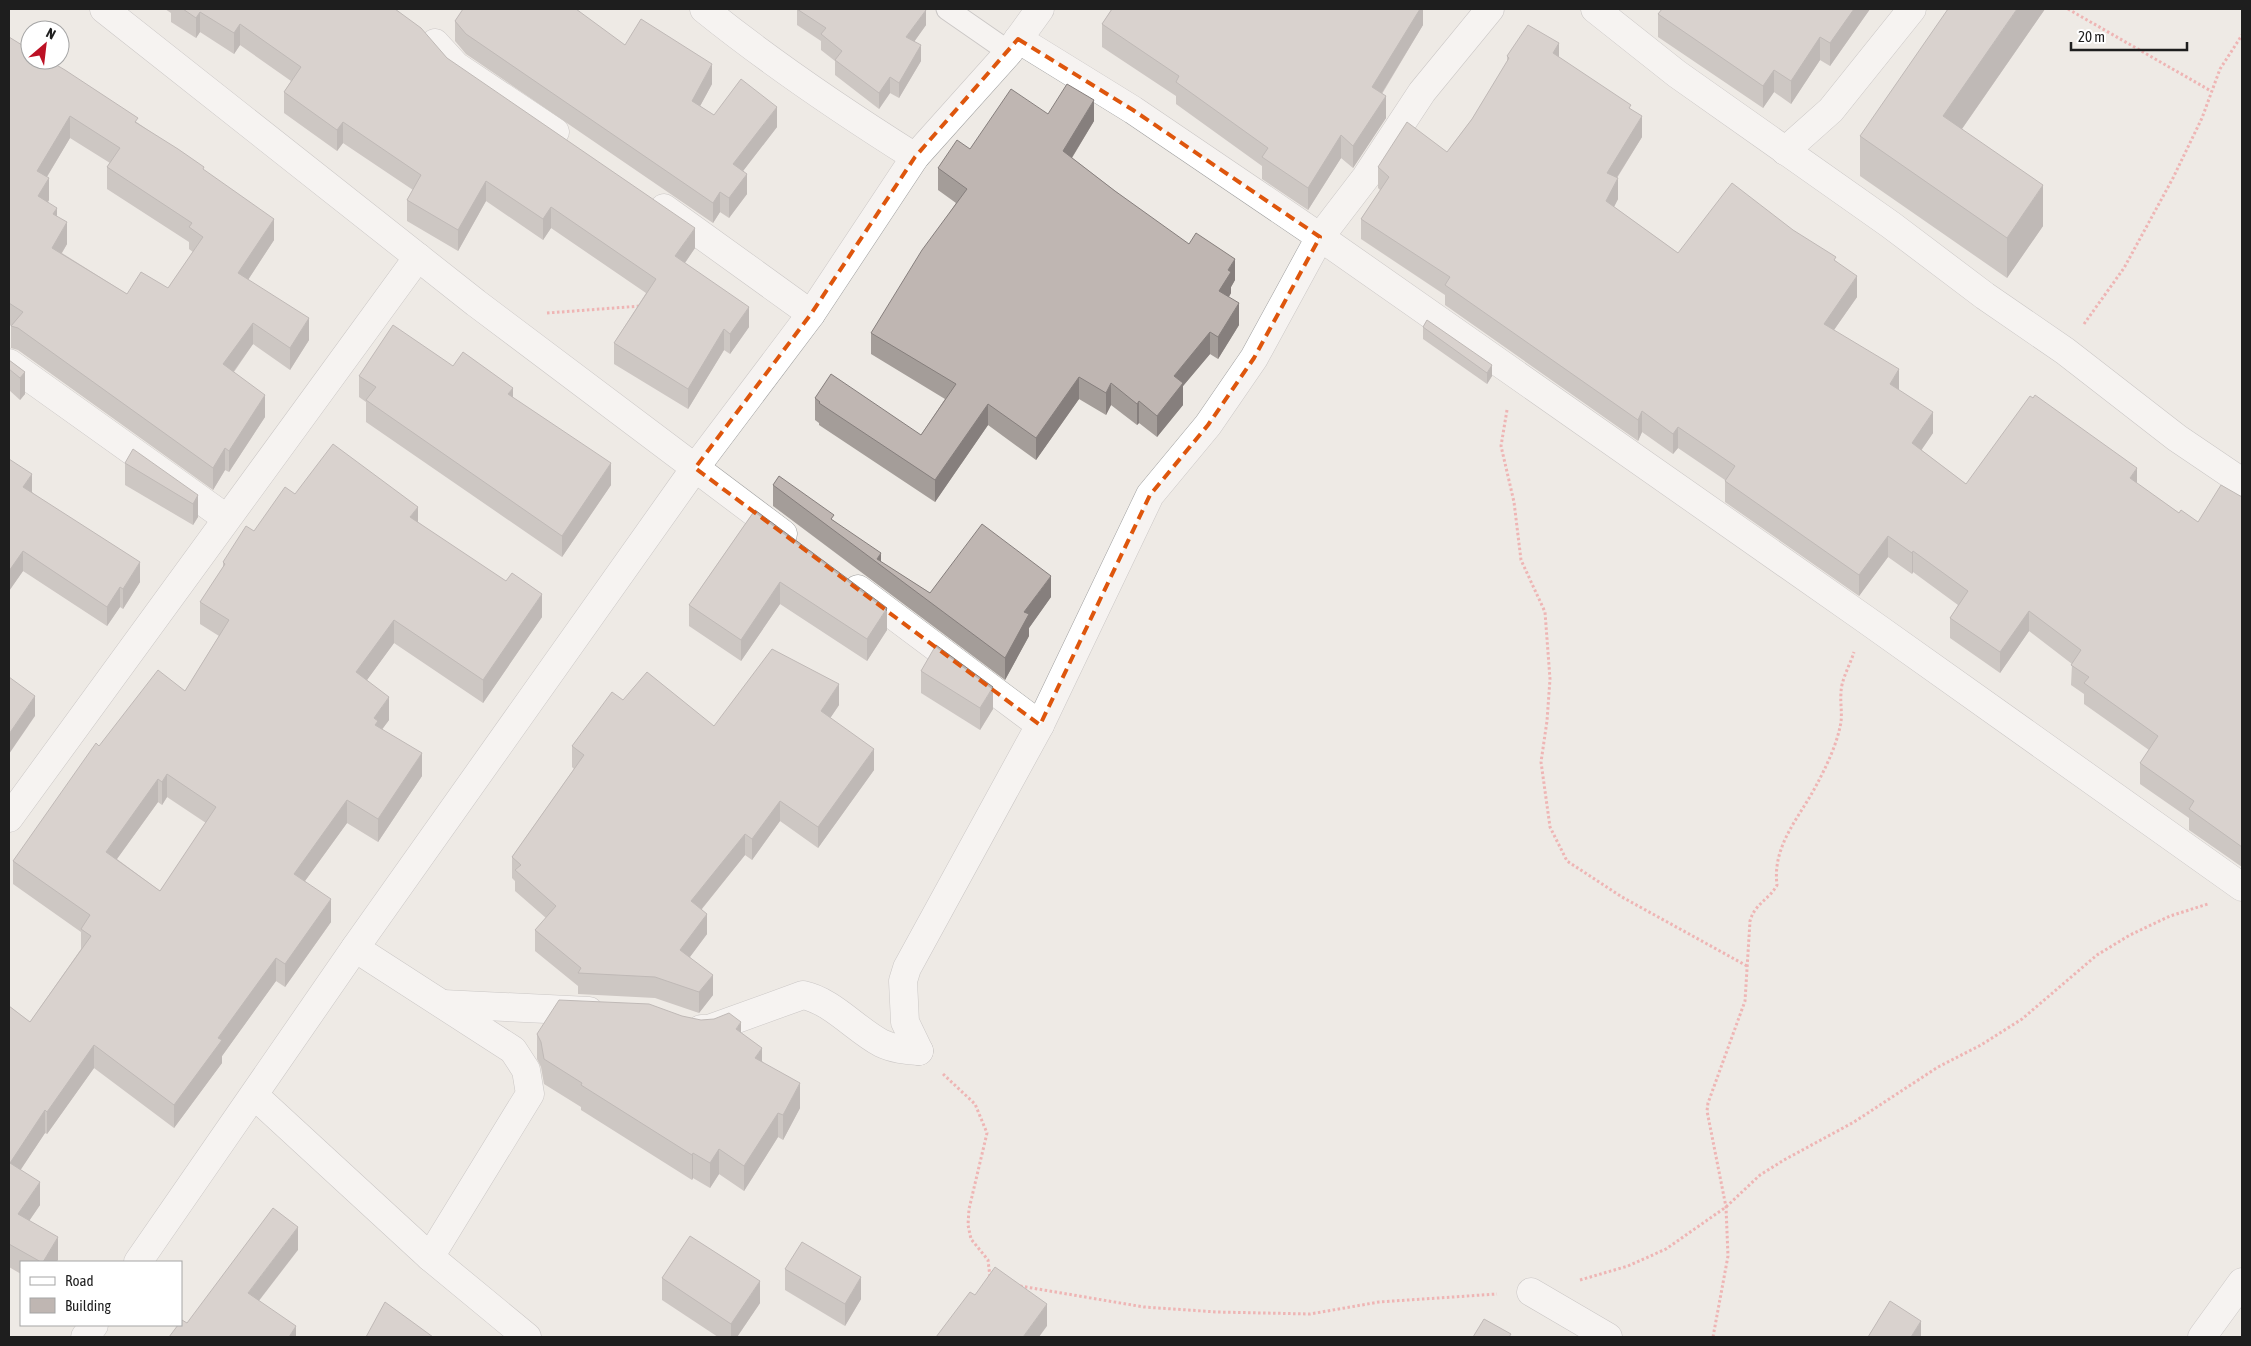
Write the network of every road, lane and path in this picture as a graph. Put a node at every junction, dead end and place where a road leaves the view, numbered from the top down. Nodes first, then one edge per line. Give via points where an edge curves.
1 (104, 9) edge
2 (704, 9) edge
3 (947, 9) edge
4 (1040, 9) edge
5 (1490, 9) edge
6 (1595, 9) edge
7 (1912, 9) edge
8 (2068, 9) edge
9 (2242, 35) edge
10 (434, 43) edge
11 (1014, 45) junction
12 (2211, 91) junction
13 (574, 145) edge
14 (1785, 151) junction
15 (915, 156) junction
16 (646, 195) edge
17 (1320, 237) junction
18 (418, 257) junction
19 (647, 306) edge
20 (538, 313) dead end
21 (811, 314) junction
22 (2065, 351) junction
23 (9, 363) edge
24 (1513, 372) junction
25 (695, 468) junction
26 (2242, 482) edge
27 (226, 518) junction
28 (799, 546) edge
29 (839, 576) edge
30 (1865, 619) junction
31 (1040, 725) junction
32 (9, 818) edge
33 (2242, 887) edge
34 (2215, 902) dead end
35 (355, 948) junction
36 (1748, 966) junction
37 (443, 1004) junction
38 (618, 1013) edge
39 (678, 1022) edge
40 (919, 1051) junction
41 (254, 1096) junction
42 (1726, 1207) junction
43 (430, 1257) junction
44 (139, 1261) edge
45 (989, 1280) edge
46 (2242, 1282) edge
47 (1018, 1286) edge
48 (1531, 1292) junction
49 (93, 1326) edge
50 (85, 1337) edge
51 (527, 1337) edge
52 (1608, 1337) edge
53 (1713, 1337) edge
54 (2202, 1337) edge

1 - 18 street
2 - 15 street via 841,110
3 - 11 lane
4 - 11 street
5 - 17 street via 1422,92 1366,177
6 - 14 street via 1677,74
7 - 14 street via 1831,110
8 - 12 path
9 - 12 path via 2220,69
10 - 13 street via 456,66
11 - 15 street
11 - 17 street via 1133,110
12 - 22 path via 2202,118 2173,178 2124,268
14 - 22 street
15 - 21 street
16 - 21 street
17 - 24 street
17 - 31 street via 1254,358 1208,426 1150,495
18 - 25 street
18 - 27 street
19 - 20 path
21 - 25 street
22 - 26 street via 2177,438
23 - 27 street
24 - 30 street
24 - 36 path via 1502,446 1514,502 1521,560 1545,612 1550,679 1542,762 1550,827 1566,862 1607,889
25 - 28 street
25 - 35 street
27 - 32 street
29 - 31 street
30 - 33 street
30 - 36 path via 1841,691 1843,711 1840,729 1816,785 1791,825 1777,862 1777,885 1752,914
31 - 40 street via 907,968 903,981 905,1022
34 - 42 path via 2170,916 2096,954 2022,1019 1938,1067 1854,1122 1776,1165
35 - 37 street
35 - 41 street
36 - 42 path via 1745,1001 1707,1111
37 - 38 street
37 - 43 street via 513,1050 526,1070 530,1094
39 - 40 street via 691,1028 709,1029 803,995 816,999 881,1043
40 - 45 path via 975,1104 983,1119 987,1133 968,1225 972,1239 988,1260
41 - 43 street
41 - 44 street
42 - 48 path via 1666,1249 1628,1266
42 - 53 path via 1727,1266
43 - 51 street
46 - 54 street
47 - 48 path via 1144,1307 1310,1314 1380,1302
48 - 52 street
49 - 50 street

